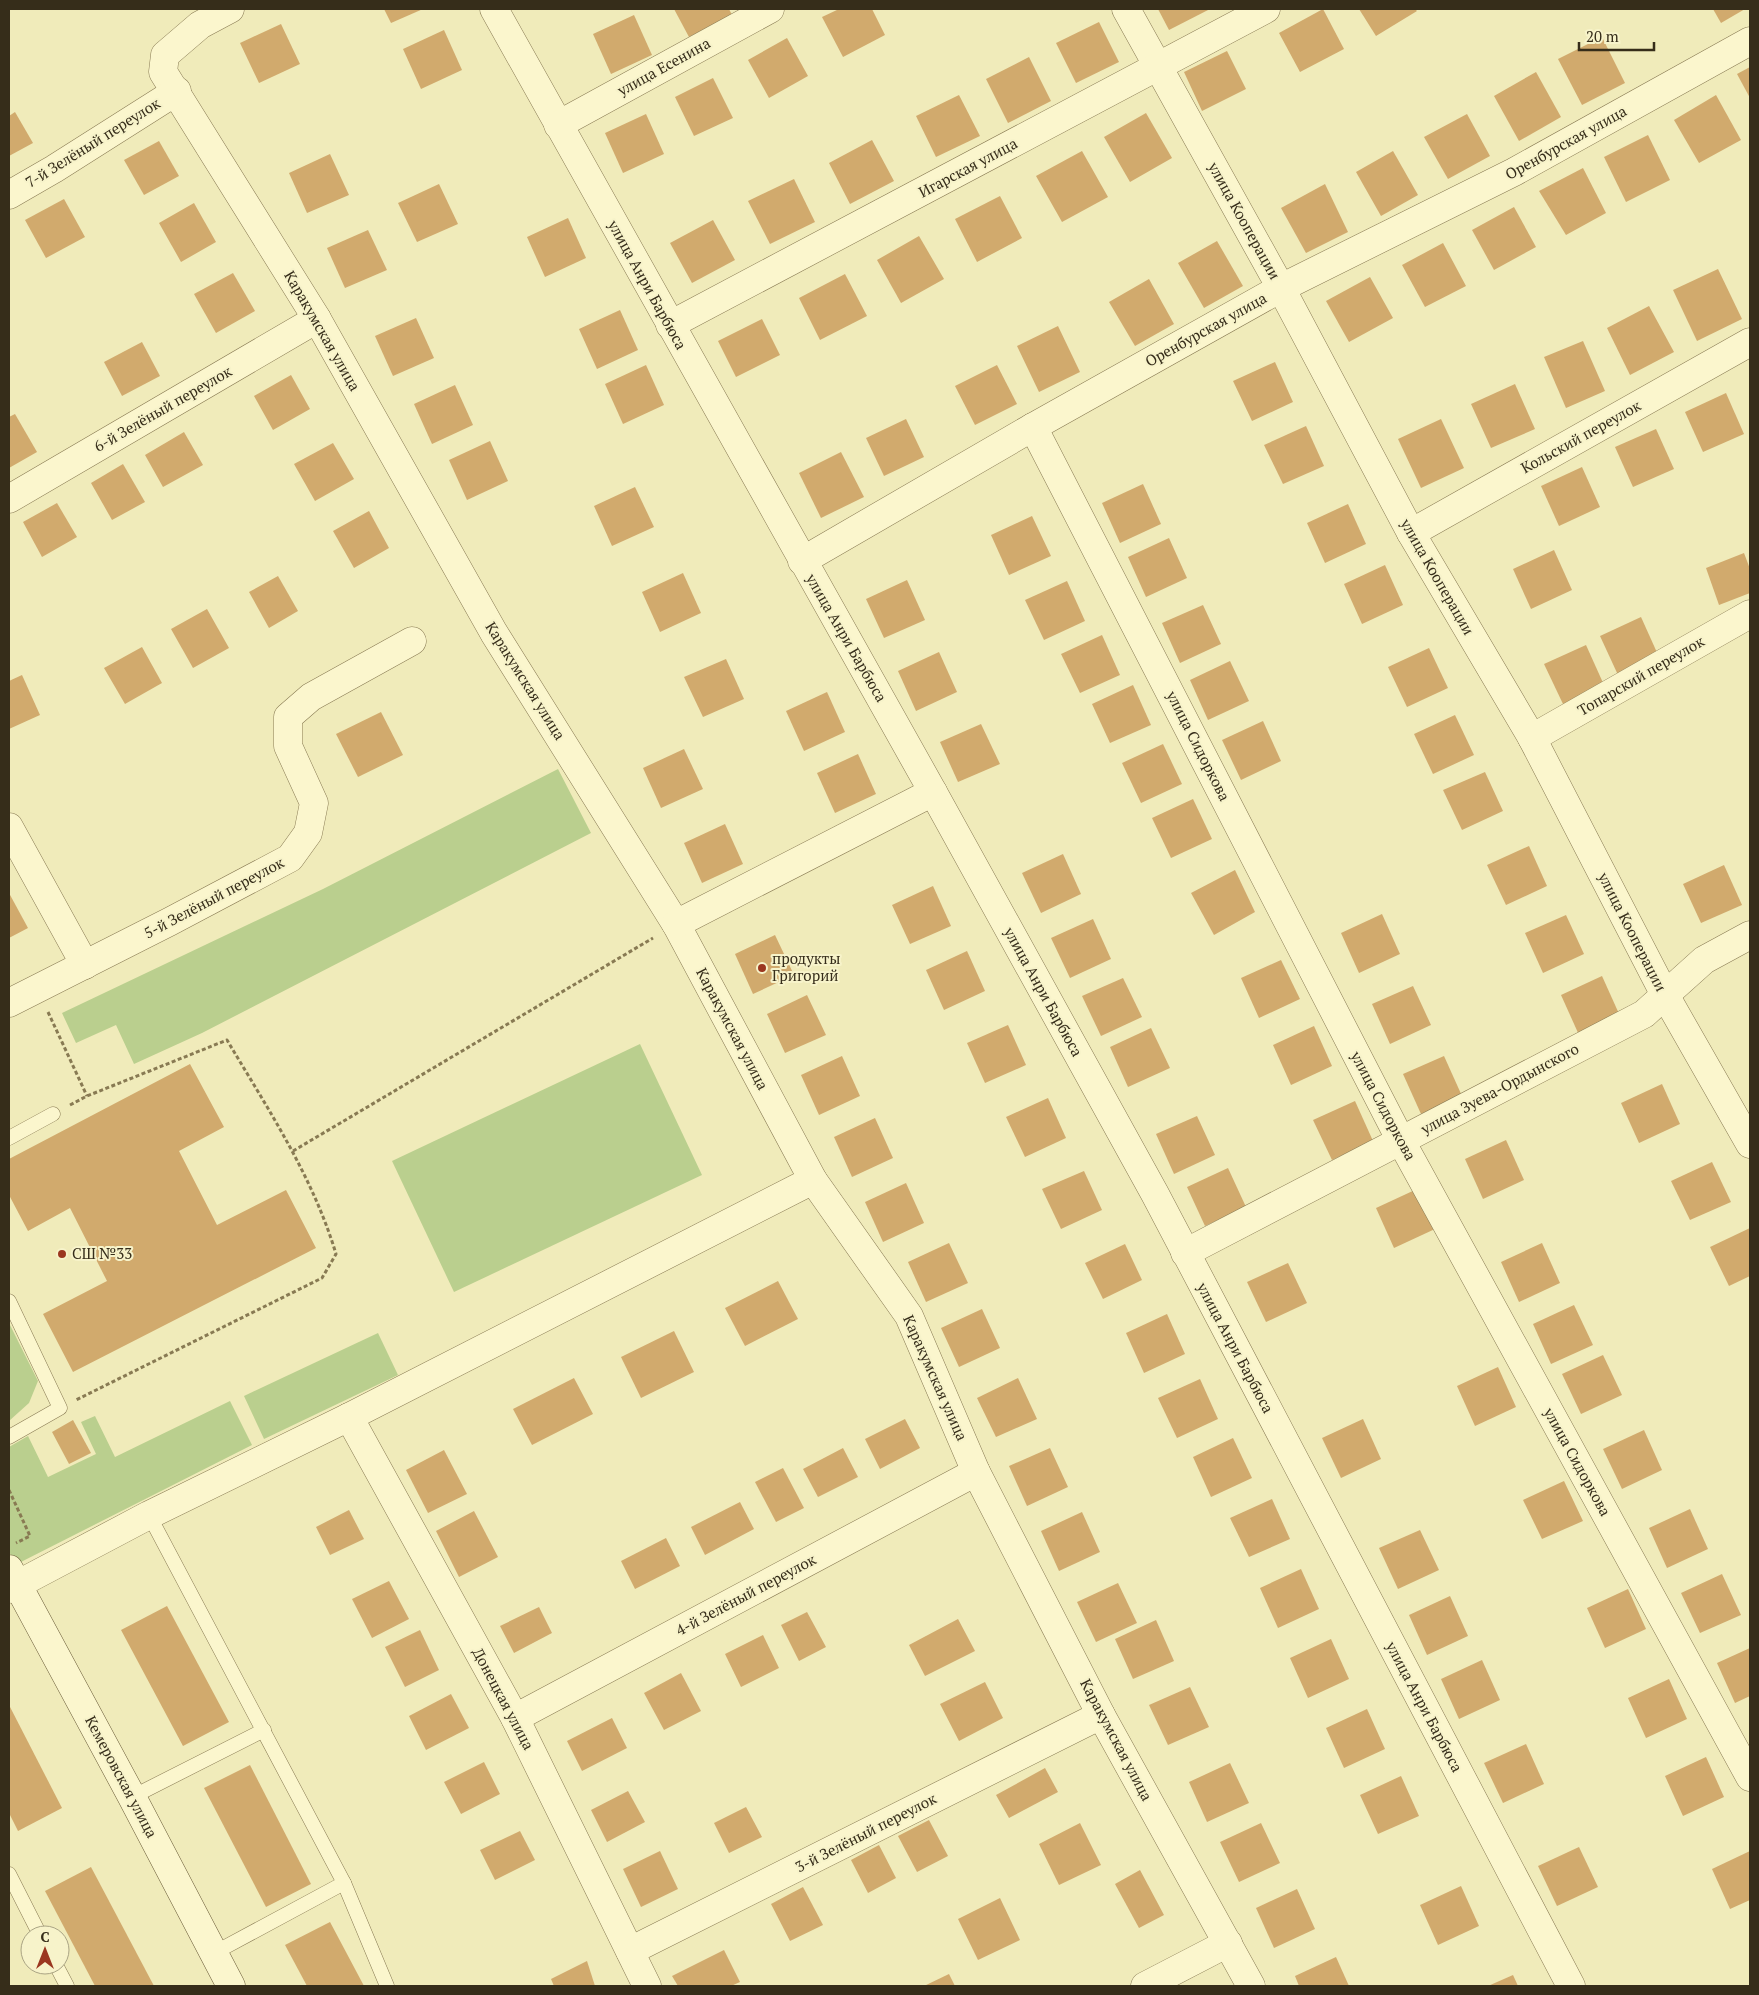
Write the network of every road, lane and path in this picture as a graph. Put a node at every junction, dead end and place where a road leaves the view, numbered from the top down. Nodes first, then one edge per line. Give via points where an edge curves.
1 (230, 9) edge
2 (494, 9) edge
3 (770, 9) edge
4 (1126, 9) edge
5 (1266, 9) edge
6 (196, 17) edge
7 (1750, 41) edge
8 (1158, 67) junction
9 (176, 91) junction
10 (558, 125) junction
11 (9, 195) edge
12 (1281, 288) junction
13 (317, 319) junction
14 (670, 326) junction
15 (1750, 342) edge
16 (1034, 427) junction
17 (9, 499) edge
18 (1411, 533) junction
19 (802, 561) junction
20 (1750, 614) edge
21 (412, 641) dead end
22 (1532, 738) junction
23 (933, 792) junction
24 (10, 830) edge
25 (676, 924) junction
26 (1750, 935) edge
27 (85, 964) junction
28 (37, 989) junction
29 (1665, 995) junction
30 (9, 1004) edge
31 (86, 1096) junction
32 (54, 1114) joint
33 (9, 1138) edge
34 (1401, 1141) junction
35 (1750, 1144) edge
36 (292, 1151) junction
37 (813, 1180) junction
38 (1185, 1253) junction
39 (9, 1301) edge
40 (60, 1408) junction
41 (349, 1417) junction
42 (9, 1437) edge
43 (976, 1472) junction
44 (9, 1490) edge
45 (149, 1515) junction
46 (9, 1547) edge
47 (12, 1581) edge
48 (1102, 1715) junction
49 (515, 1718) junction
50 (264, 1730) junction
51 (1750, 1777) edge
52 (132, 1797) junction
53 (9, 1874) edge
54 (344, 1883) junction
55 (35, 1925) edge
56 (1228, 1943) junction
57 (630, 1952) junction
58 (214, 1953) junction
59 (231, 1986) edge
60 (387, 1986) edge
61 (647, 1986) edge
62 (1145, 1986) edge
63 (1251, 1986) edge
64 (1571, 1986) edge

1 - 6 street, Каракумская улица
2 - 10 street, улица Анри Барбюса
3 - 10 street, улица Есенина
4 - 8 street, улица Кооперации
5 - 8 street, Игарская улица
6 - 9 street, Каракумская улица via 165,55 163,72
7 - 12 street, Оренбурская улица via 1514,172
8 - 12 street, улица Кооперации
8 - 14 street, Игарская улица
9 - 11 street, 7-й Зелёный переулок
9 - 13 street, Каракумская улица
10 - 14 street, улица Анри Барбюса
12 - 16 street, Оренбурская улица
12 - 18 street, улица Кооперации
13 - 17 street, 6-й Зелёный переулок
13 - 25 street, Каракумская улица via 494,633
14 - 19 street, улица Анри Барбюса
15 - 18 street, Кольский переулок
16 - 19 street, Оренбурская улица
16 - 34 street, улица Сидоркова
18 - 22 street, улица Кооперации
19 - 23 street, улица Анри Барбюса
20 - 22 street, Топарский переулок
21 - 27 street, 5-й Зелёный переулок via 312,697 288,717 288,746 314,803 308,833 290,858
22 - 29 street, улица Кооперации
23 - 25 street
23 - 38 street, улица Анри Барбюса
24 - 27 street
25 - 36 path
25 - 37 street, Каракумская улица
26 - 29 street, улица Зуева-Ордынского via 1704,960
27 - 28 street
28 - 30 street
28 - 31 path
29 - 34 street, улица Зуева-Ордынского via 1644,1014
29 - 35 street, улица Кооперации
31 - 32 path
31 - 36 path via 228,1040
32 - 33 lane
34 - 38 street, улица Зуева-Ордынского
34 - 51 street, улица Сидоркова
36 - 40 path via 326,1221 336,1254 322,1278
37 - 41 street
37 - 43 street, Каракумская улица via 908,1316
38 - 64 street, улица Анри Барбюса
39 - 40 lane
40 - 42 lane
41 - 45 street
41 - 49 street, Донецкая улица
43 - 48 street, Каракумская улица
43 - 49 street, 4-й Зелёный переулок
44 - 46 path via 30,1536
45 - 47 street
45 - 50 lane
47 - 52 street, Кемеровская улица
48 - 56 street, Каракумская улица
48 - 57 street, 3-й Зелёный переулок
49 - 57 street, Донецкая улица
50 - 52 lane
50 - 54 lane
52 - 58 street, Кемеровская улица
53 - 55 lane
54 - 58 lane
54 - 60 lane
56 - 62 street
56 - 63 street, Каракумская улица
57 - 61 street, Донецкая улица
58 - 59 street, Кемеровская улица

